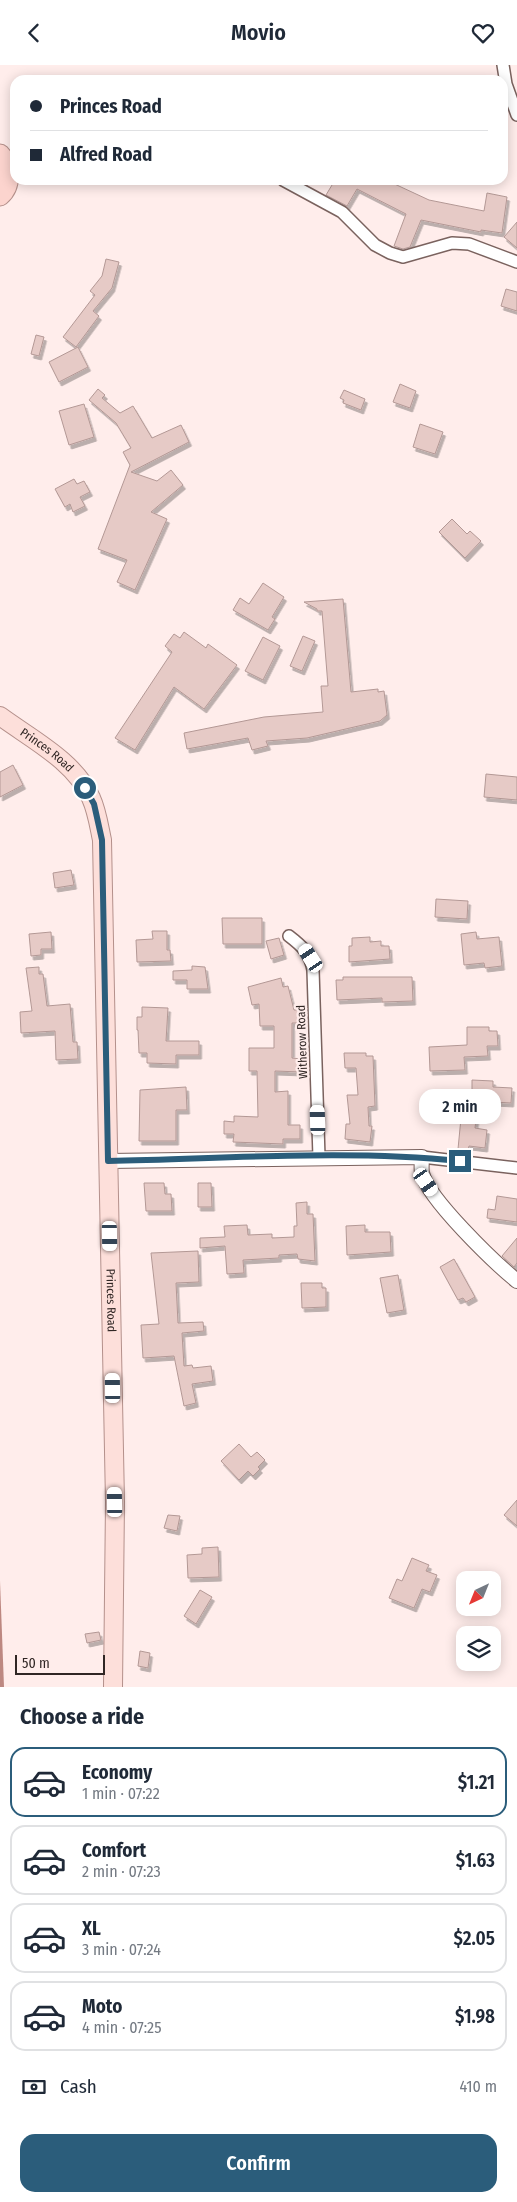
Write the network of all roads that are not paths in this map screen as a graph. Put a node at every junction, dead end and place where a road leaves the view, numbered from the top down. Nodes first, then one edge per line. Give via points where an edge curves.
1 (508, 90) edge
2 (517, 115) edge
3 (7, 159) edge
4 (292, 185) edge
5 (1, 198) edge
6 (517, 263) edge
7 (0, 716) edge
8 (289, 935) dead end
9 (319, 1157) junction
10 (422, 1157) junction
11 (108, 1161) junction
12 (517, 1168) edge
13 (517, 1281) edge
14 (113, 1687) edge

1 - 2 street
3 - 5 highway via 9,180
4 - 6 street via 342,212 376,245 390,253 403,257 452,243 469,244
7 - 11 main road, Princes Road via 67,765 78,777 90,796 99,825 103,861
8 - 9 street, Witherow Road via 311,958 313,970
9 - 10 street
9 - 11 street
10 - 12 street
10 - 13 street via 426,1182 444,1207
11 - 14 main road, Princes Road via 115,1502

